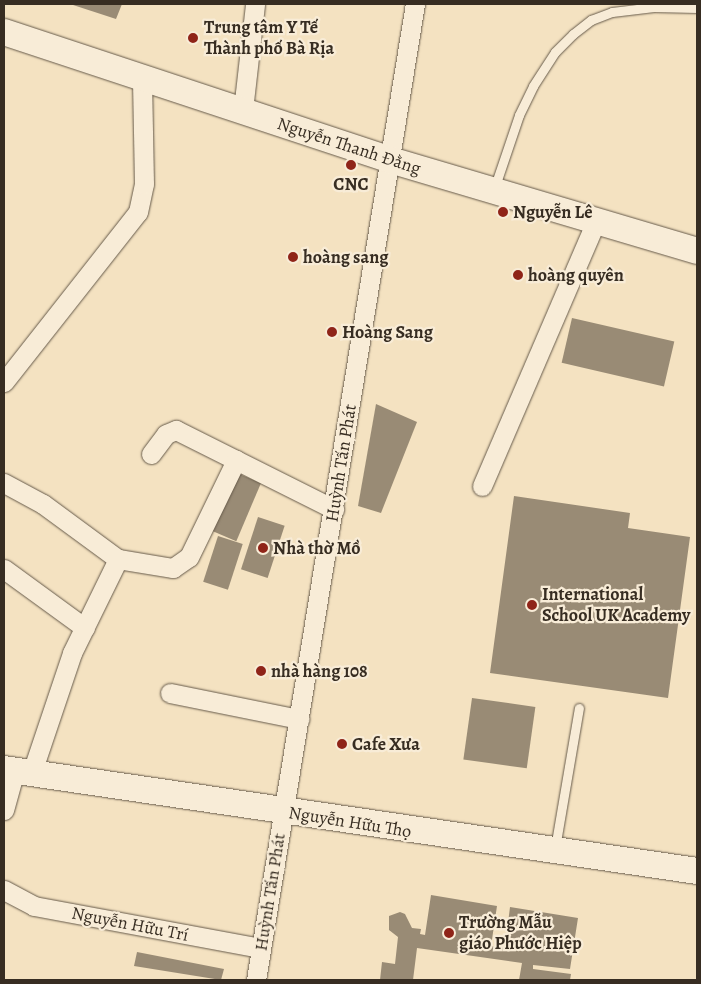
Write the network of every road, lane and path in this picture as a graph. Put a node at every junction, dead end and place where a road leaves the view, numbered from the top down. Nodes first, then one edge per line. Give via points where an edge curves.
1 (255, 4) edge
2 (415, 4) edge
3 (697, 8) edge
4 (4, 32) edge
5 (142, 76) junction
6 (243, 110) junction
7 (390, 160) junction
8 (493, 192) junction
9 (595, 222) junction
10 (697, 251) edge
11 (4, 382) edge
12 (151, 454) dead end
13 (236, 460) junction
14 (4, 483) edge
15 (482, 486) dead end
16 (334, 509) junction
17 (118, 559) junction
18 (4, 570) edge
19 (85, 628) junction
20 (170, 693) dead end
21 (579, 708) dead end
22 (299, 718) junction
23 (17, 771) edge
24 (4, 810) edge
25 (284, 811) junction
26 (554, 853) junction
27 (697, 871) edge
28 (6, 893) edge
29 (261, 948) junction
30 (256, 980) edge

1 - 6 street
2 - 7 street, Huỳnh Tấn Phát
3 - 8 lane via 654,7 612,12 591,20 573,34 555,52 533,86 519,115
4 - 5 main road, Nguyễn Thanh Đằng
5 - 6 main road, Nguyễn Thanh Đằng
5 - 11 street via 144,184 138,212
6 - 7 main road, Nguyễn Thanh Đằng
7 - 8 main road, Nguyễn Thanh Đằng
7 - 16 street, Huỳnh Tấn Phát
8 - 9 main road, Nguyễn Thanh Đằng
9 - 10 main road, Nguyễn Thanh Đằng
9 - 15 street
12 - 13 street via 166,434 176,430
13 - 16 street
13 - 17 street via 182,564 158,568
14 - 17 street via 43,504
16 - 22 street, Huỳnh Tấn Phát
17 - 19 street
18 - 19 street
19 - 23 street
20 - 22 street
21 - 26 lane
22 - 25 street, Huỳnh Tấn Phát
23 - 24 street
23 - 25 main road, Nguyễn Hữu Thọ
25 - 26 main road, Nguyễn Hữu Thọ
25 - 29 street, Huỳnh Tấn Phát
26 - 27 main road, Nguyễn Hữu Thọ
28 - 29 street, Nguyễn Hữu Trí via 34,906
29 - 30 street, Huỳnh Tấn Phát

